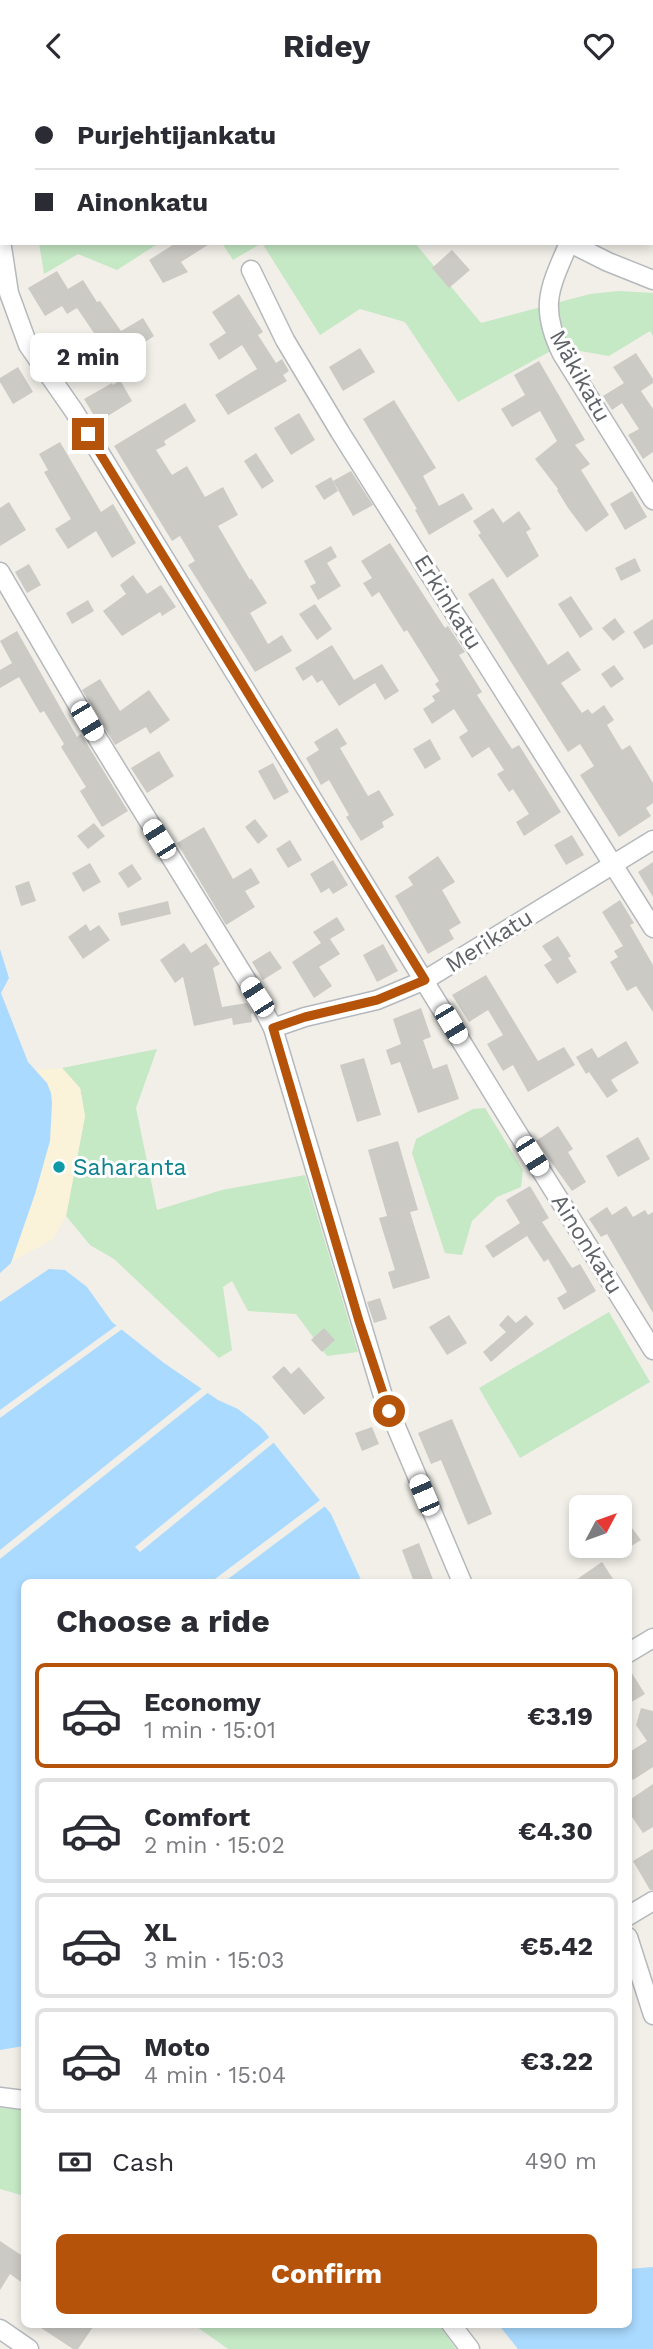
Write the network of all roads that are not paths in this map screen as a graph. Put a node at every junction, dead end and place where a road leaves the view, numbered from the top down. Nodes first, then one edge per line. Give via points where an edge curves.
1 (2, 245) edge
2 (569, 245) edge
3 (574, 245) edge
4 (251, 270) dead end
5 (653, 280) edge
6 (653, 500) edge
7 (0, 572) edge
8 (653, 840) edge
9 (613, 864) junction
10 (653, 928) edge
11 (425, 980) junction
12 (273, 1028) junction
13 (653, 1350) edge
14 (461, 1579) edge
15 (653, 1638) edge
16 (632, 1651) edge
17 (653, 1901) edge
18 (632, 1914) edge
19 (632, 1949) edge
20 (653, 2015) edge
21 (0, 2097) edge
22 (21, 2100) edge
23 (454, 2328) edge
24 (0, 2329) edge
25 (29, 2349) edge
26 (470, 2349) edge

1 - 11 street, Ainonkatu via 9,293 28,345 74,411
2 - 6 street, Mäkikatu via 550,288 553,335
3 - 5 street
4 - 9 street, Erkinkatu via 285,340 340,432
7 - 12 street
8 - 9 street, Merikatu
9 - 10 street, Erkinkatu
9 - 11 street, Merikatu
11 - 12 street, Merikatu via 377,1000
11 - 13 street, Ainonkatu
12 - 14 street via 383,1396
15 - 16 street
17 - 18 street
19 - 20 street
21 - 22 street
23 - 26 street
24 - 25 street

